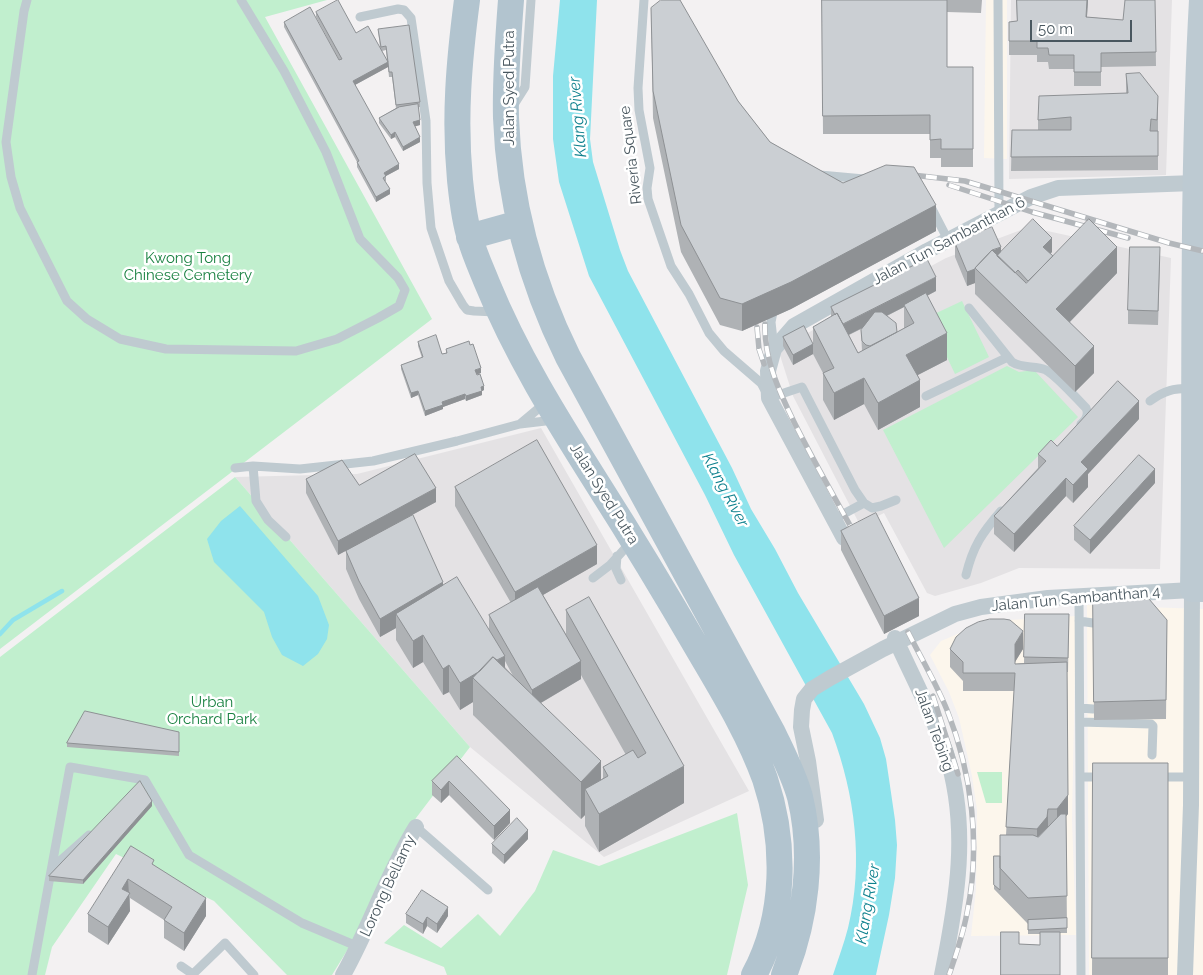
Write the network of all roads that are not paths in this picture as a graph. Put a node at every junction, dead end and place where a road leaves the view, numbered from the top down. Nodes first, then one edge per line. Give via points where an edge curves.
1 (27, 0) edge
2 (241, 0) edge
3 (467, 0) edge
4 (511, 0) edge
5 (530, 0) edge
6 (644, 0) edge
7 (998, 0) edge
8 (1201, 0) edge
9 (360, 17) dead end
10 (506, 119) junction
11 (811, 174) edge
12 (870, 180) edge
13 (1194, 184) junction
14 (927, 200) edge
15 (999, 212) junction
16 (519, 223) junction
17 (1199, 229) edge
18 (469, 237) junction
19 (948, 240) junction
20 (1199, 269) edge
21 (776, 297) edge
22 (969, 308) dead end
23 (498, 312) junction
24 (774, 349) junction
25 (1008, 357) junction
26 (1194, 388) junction
27 (926, 396) dead end
28 (769, 398) junction
29 (1150, 401) dead end
30 (552, 410) junction
31 (520, 424) junction
32 (1076, 429) edge
33 (1198, 437) edge
34 (253, 466) junction
35 (235, 468) dead end
36 (1198, 497) edge
37 (896, 500) dead end
38 (1010, 501) edge
39 (864, 503) junction
40 (834, 519) junction
41 (286, 537) dead end
42 (844, 538) edge
43 (625, 548) junction
44 (966, 575) dead end
45 (593, 578) dead end
46 (621, 580) dead end
47 (1198, 590) edge
48 (1079, 597) junction
49 (1080, 623) junction
50 (1092, 625) edge
51 (892, 643) junction
52 (1080, 708) junction
53 (1093, 709) edge
54 (1080, 722) junction
55 (1152, 755) dead end
56 (1080, 776) junction
57 (1117, 776) edge
58 (1145, 776) edge
59 (1191, 776) junction
60 (148, 785) junction
61 (140, 791) edge
62 (1197, 805) edge
63 (416, 828) joint
64 (96, 830) edge
65 (52, 868) junction
66 (806, 868) junction
67 (488, 890) dead end
68 (359, 947) junction
69 (181, 966) dead end
70 (32, 975) edge
71 (194, 975) edge
72 (254, 975) edge
73 (343, 975) edge
74 (754, 975) edge
75 (784, 975) edge
76 (942, 975) edge
77 (1081, 975) edge
78 (1185, 975) edge

1 - 2 lane via 6,142 20,208 67,301 87,319 120,340 166,349 296,351 337,339 378,318 398,306 405,290 398,278 360,239 326,152 284,71
3 - 18 main road, Jalan Syed Putra via 456,125
4 - 10 main road, Jalan Syed Putra
5 - 10 lane via 525,87
6 - 28 lane, Riveria Square via 638,88 650,168 648,199 668,258 714,341 761,382
7 - 15 lane
8 - 13 main road
9 - 23 lane via 398,9 404,10 411,18 426,122 431,228 449,281 463,305 467,310
10 - 16 main road, Jalan Syed Putra
11 - 12 lane
13 - 15 street, Jalan Tun Sambanthan 6 via 1058,188
13 - 17 main road
14 - 19 lane
15 - 19 street, Jalan Tun Sambanthan 6
16 - 18 main road
16 - 66 main road, Jalan Syed Putra via 542,299 568,357 788,764 800,798 806,838
17 - 20 main road
18 - 23 main road, Jalan Syed Putra
19 - 24 street, Jalan Tun Sambanthan 6 via 794,326
20 - 26 main road
21 - 24 lane via 771,322
22 - 25 lane
23 - 30 main road, Jalan Syed Putra
24 - 28 street, Jalan Tun Sambanthan 6 via 768,371
25 - 27 lane
25 - 32 lane via 1019,366 1047,371 1086,408 1086,418
26 - 29 lane via 1170,389
26 - 33 main road
28 - 39 lane via 802,387
28 - 40 street
30 - 31 lane
30 - 31 lane via 534,423
30 - 43 main road, Jalan Syed Putra
31 - 34 lane via 373,461 300,469
33 - 36 main road
34 - 35 lane
34 - 41 lane via 256,500 268,520
36 - 47 main road
37 - 39 lane via 872,508
38 - 44 lane via 978,540
39 - 40 lane
40 - 42 street
43 - 45 lane
43 - 46 lane via 616,570
43 - 74 main road, Jalan Syed Putra via 732,708 764,778 778,842 779,893 774,927
47 - 48 street, Jalan Tun Sambanthan 4
47 - 59 street
48 - 49 lane
48 - 51 street, Jalan Tun Sambanthan 4 via 981,606 955,614
49 - 50 lane
49 - 52 lane
51 - 66 street, Jalan Tun Sambanthan 4 via 830,678 804,699 801,727 816,822 814,845
51 - 76 street, Jalan Tebing via 917,683 939,735 958,809 958,882
52 - 53 lane
52 - 54 lane
54 - 55 lane via 1151,724
54 - 56 lane
56 - 57 lane
56 - 77 lane
58 - 59 lane
59 - 62 street
60 - 61 lane
60 - 65 lane via 145,780 70,767
60 - 68 lane via 189,855 302,923
62 - 78 street
63 - 67 lane, Lorong Bellamy
63 - 68 street, Lorong Bellamy via 405,845
64 - 65 lane
65 - 70 lane
66 - 75 main road, Jalan Syed Putra via 799,931
68 - 73 street, Lorong Bellamy
69 - 71 lane
71 - 72 lane via 225,943

